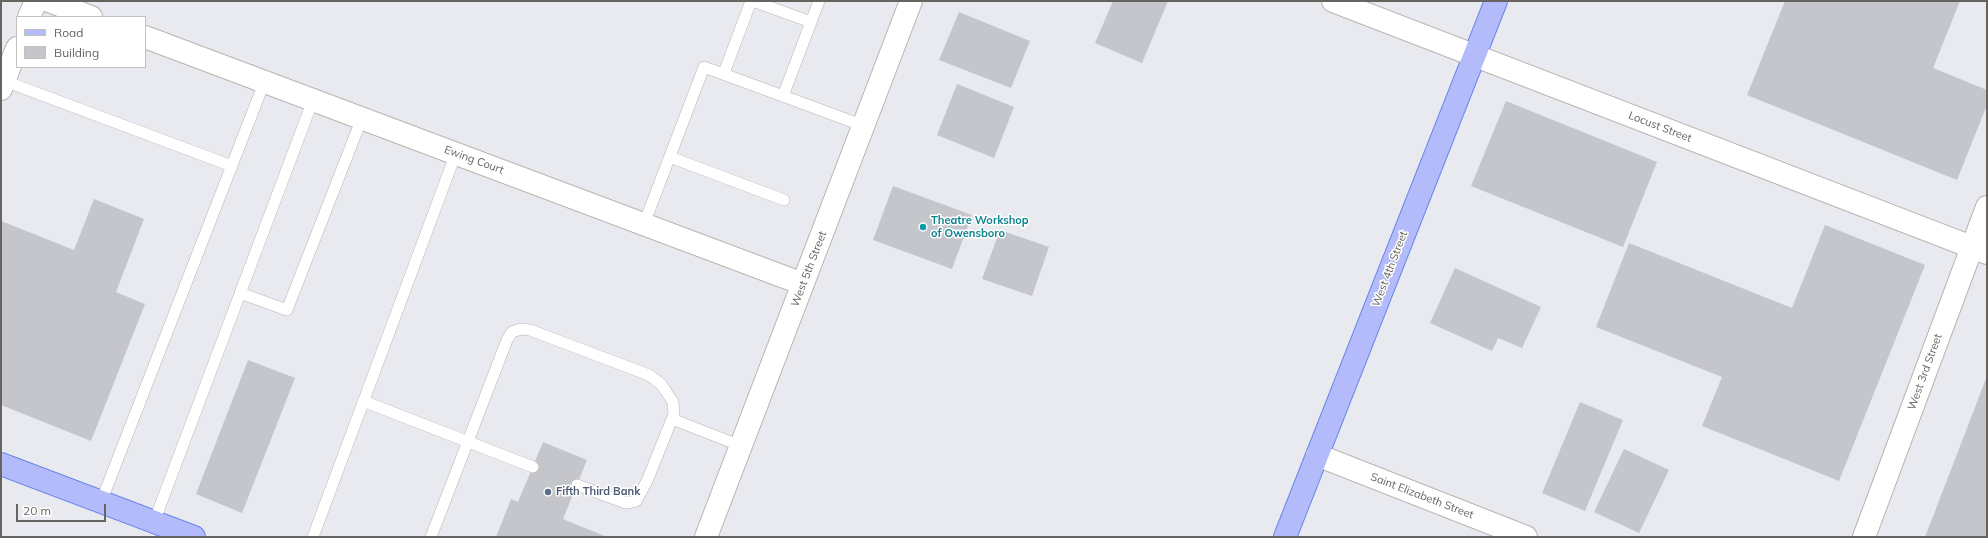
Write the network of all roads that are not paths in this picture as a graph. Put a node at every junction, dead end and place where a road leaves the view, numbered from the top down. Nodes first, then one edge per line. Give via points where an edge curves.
1 (36, 1) edge
2 (49, 1) edge
3 (752, 1) edge
4 (819, 1) edge
5 (911, 1) edge
6 (1333, 1) edge
7 (1496, 1) edge
8 (29, 16) edge
9 (88, 16) edge
10 (811, 22) junction
11 (146, 38) edge
12 (16, 50) edge
13 (1475, 55) junction
14 (724, 73) junction
15 (2, 83) edge
16 (264, 83) junction
17 (783, 96) junction
18 (313, 100) junction
19 (362, 118) junction
20 (864, 126) junction
21 (456, 153) junction
22 (670, 157) junction
23 (232, 166) junction
24 (784, 200) dead end
25 (1987, 207) edge
26 (644, 224) junction
27 (1979, 250) edge
28 (803, 284) junction
29 (240, 293) junction
30 (363, 400) junction
31 (672, 419) junction
32 (468, 442) junction
33 (741, 446) junction
34 (1317, 455) junction
35 (1, 464) edge
36 (533, 467) dead end
37 (577, 484) dead end
38 (102, 502) junction
39 (154, 522) junction
40 (194, 537) edge
41 (313, 537) edge
42 (431, 537) edge
43 (706, 537) edge
44 (1285, 537) edge
45 (1526, 537) edge
46 (1864, 537) edge

1 - 8 street
2 - 9 street
3 - 10 lane
3 - 14 lane
4 - 10 lane
5 - 20 street, West 5th Street
6 - 13 street, Locust Street
7 - 13 main road, West 4th Street
10 - 17 lane
11 - 16 street, Ewing Court
12 - 15 street
13 - 27 street, Locust Street
13 - 34 main road, West 4th Street
14 - 17 lane
14 - 22 lane via 704,67
15 - 23 lane
16 - 18 street, Ewing Court
16 - 23 lane
17 - 20 lane
18 - 19 street, Ewing Court
18 - 29 lane
19 - 21 street, Ewing Court
19 - 29 lane via 287,310
20 - 28 street, West 5th Street
21 - 26 street, Ewing Court
21 - 30 lane
22 - 24 lane
22 - 26 lane
23 - 38 lane
25 - 27 street, West 3rd Street
26 - 28 street, Ewing Court
27 - 46 street, West 3rd Street
28 - 33 street, West 5th Street
29 - 39 lane
30 - 32 lane
30 - 41 lane
31 - 32 lane via 673,402 661,384 649,375 530,330 521,329 512,332 507,340
31 - 33 lane
31 - 37 lane via 647,481 636,501 626,503
32 - 36 lane
32 - 42 lane
33 - 43 street, West 5th Street
34 - 44 main road, West 4th Street
34 - 45 street, Saint Elizabeth Street
35 - 38 main road
38 - 39 main road
39 - 40 main road

